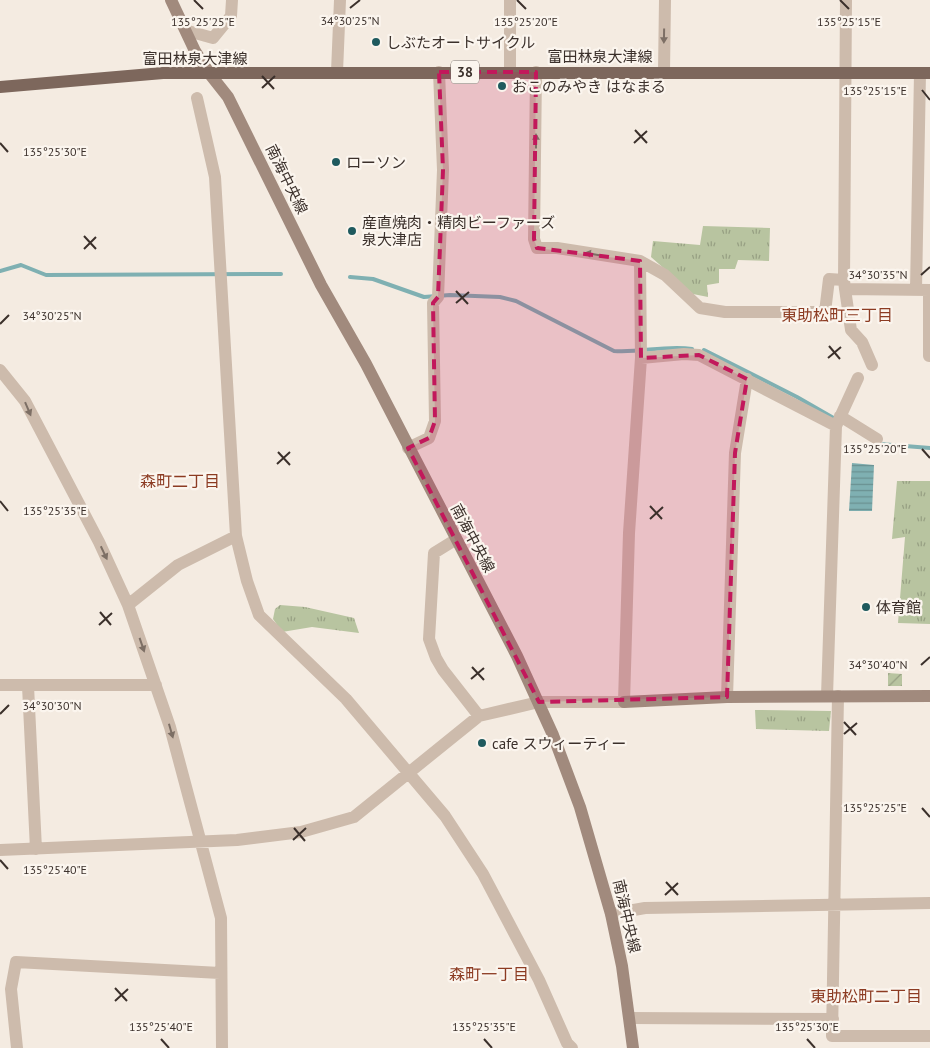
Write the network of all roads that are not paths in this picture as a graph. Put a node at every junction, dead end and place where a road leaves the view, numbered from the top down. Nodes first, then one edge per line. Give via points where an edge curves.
1 (171, 0) edge
2 (232, 0) edge
3 (340, 0) edge
4 (510, 0) edge
5 (665, 0) edge
6 (846, 0) edge
7 (188, 31) junction
8 (337, 72) junction
9 (438, 72) junction
10 (536, 72) junction
11 (664, 72) junction
12 (209, 73) junction
13 (510, 73) junction
14 (844, 73) junction
15 (925, 73) edge
16 (0, 87) edge
17 (197, 98) dead end
18 (640, 261) junction
19 (844, 285) junction
20 (925, 290) edge
21 (641, 354) junction
22 (929, 356) edge
23 (872, 364) dead end
24 (0, 370) edge
25 (858, 378) dead end
26 (747, 379) junction
27 (839, 420) junction
28 (877, 439) dead end
29 (408, 448) junction
30 (236, 536) junction
31 (456, 540) junction
32 (128, 605) junction
33 (0, 685) edge
34 (156, 685) junction
35 (28, 686) junction
36 (833, 696) junction
37 (930, 696) edge
38 (727, 697) junction
39 (538, 702) junction
40 (624, 702) junction
41 (479, 716) junction
42 (409, 774) junction
43 (202, 841) junction
44 (36, 849) junction
45 (0, 850) edge
46 (930, 902) edge
47 (836, 903) junction
48 (611, 914) junction
49 (220, 973) junction
50 (6, 988) edge
51 (630, 1018) junction
52 (833, 1019) junction
53 (930, 1036) edge
54 (832, 1042) edge
55 (17, 1048) edge
56 (222, 1048) edge
57 (572, 1048) edge
58 (633, 1048) edge

1 - 7 street, 南海中央線
2 - 7 street via 231,16 213,38
3 - 8 street
4 - 13 street
5 -> 11 street
6 - 14 street
7 - 12 street, 南海中央線
8 - 9 main road, 富田林泉大津線 / 38
8 - 12 main road, 富田林泉大津線 / 38
9 - 13 main road, 富田林泉大津線 / 38
9 - 29 street via 443,170 438,294 433,303 435,421 429,438
10 - 11 main road, 富田林泉大津線 / 38
10 - 13 main road, 富田林泉大津線 / 38
18 -> 10 street via 558,248 537,248 534,239
11 - 14 main road, 富田林泉大津線 / 38
12 - 16 main road, 富田林泉大津線 / 38 via 98,77
12 - 29 street, 南海中央線 via 228,97 321,285 366,364
14 - 15 main road, 富田林泉大津線 / 38
14 - 19 street
15 - 20 street
17 - 30 street via 215,177
18 - 19 street via 665,275 700,308 724,312 825,312 829,279
18 - 21 street
19 - 20 street
19 - 23 street via 851,330 862,342
20 - 22 street
21 - 26 street via 699,356
21 - 40 street via 629,533
24 -> 32 street via 25,401 99,542
25 - 27 street
26 - 27 street
26 - 38 street via 735,453
27 - 28 street
27 - 36 street
29 - 31 street, 南海中央線
30 - 32 street via 178,565
30 - 42 street via 259,615 346,699
31 - 39 street, 南海中央線
31 - 41 street via 434,553 430,639 443,670
32 -> 34 street
33 - 35 street
34 - 35 street
34 -> 43 street
35 - 44 street
36 - 37 street
36 - 38 street
36 - 47 street
38 - 40 street
39 - 40 street
39 - 41 street
39 - 48 street, 南海中央線 via 580,807
41 - 42 street
42 - 43 street via 354,817 301,832
42 - 57 street via 445,816 483,874
43 - 44 street
43 - 49 street via 221,918
44 - 45 street
46 - 47 street
47 - 48 street via 645,908
47 - 52 street
48 - 51 street, 南海中央線
49 - 50 street via 16,962
49 - 56 street
50 - 55 street
51 - 52 street
51 - 58 street, 南海中央線
52 - 54 street
53 - 54 street

